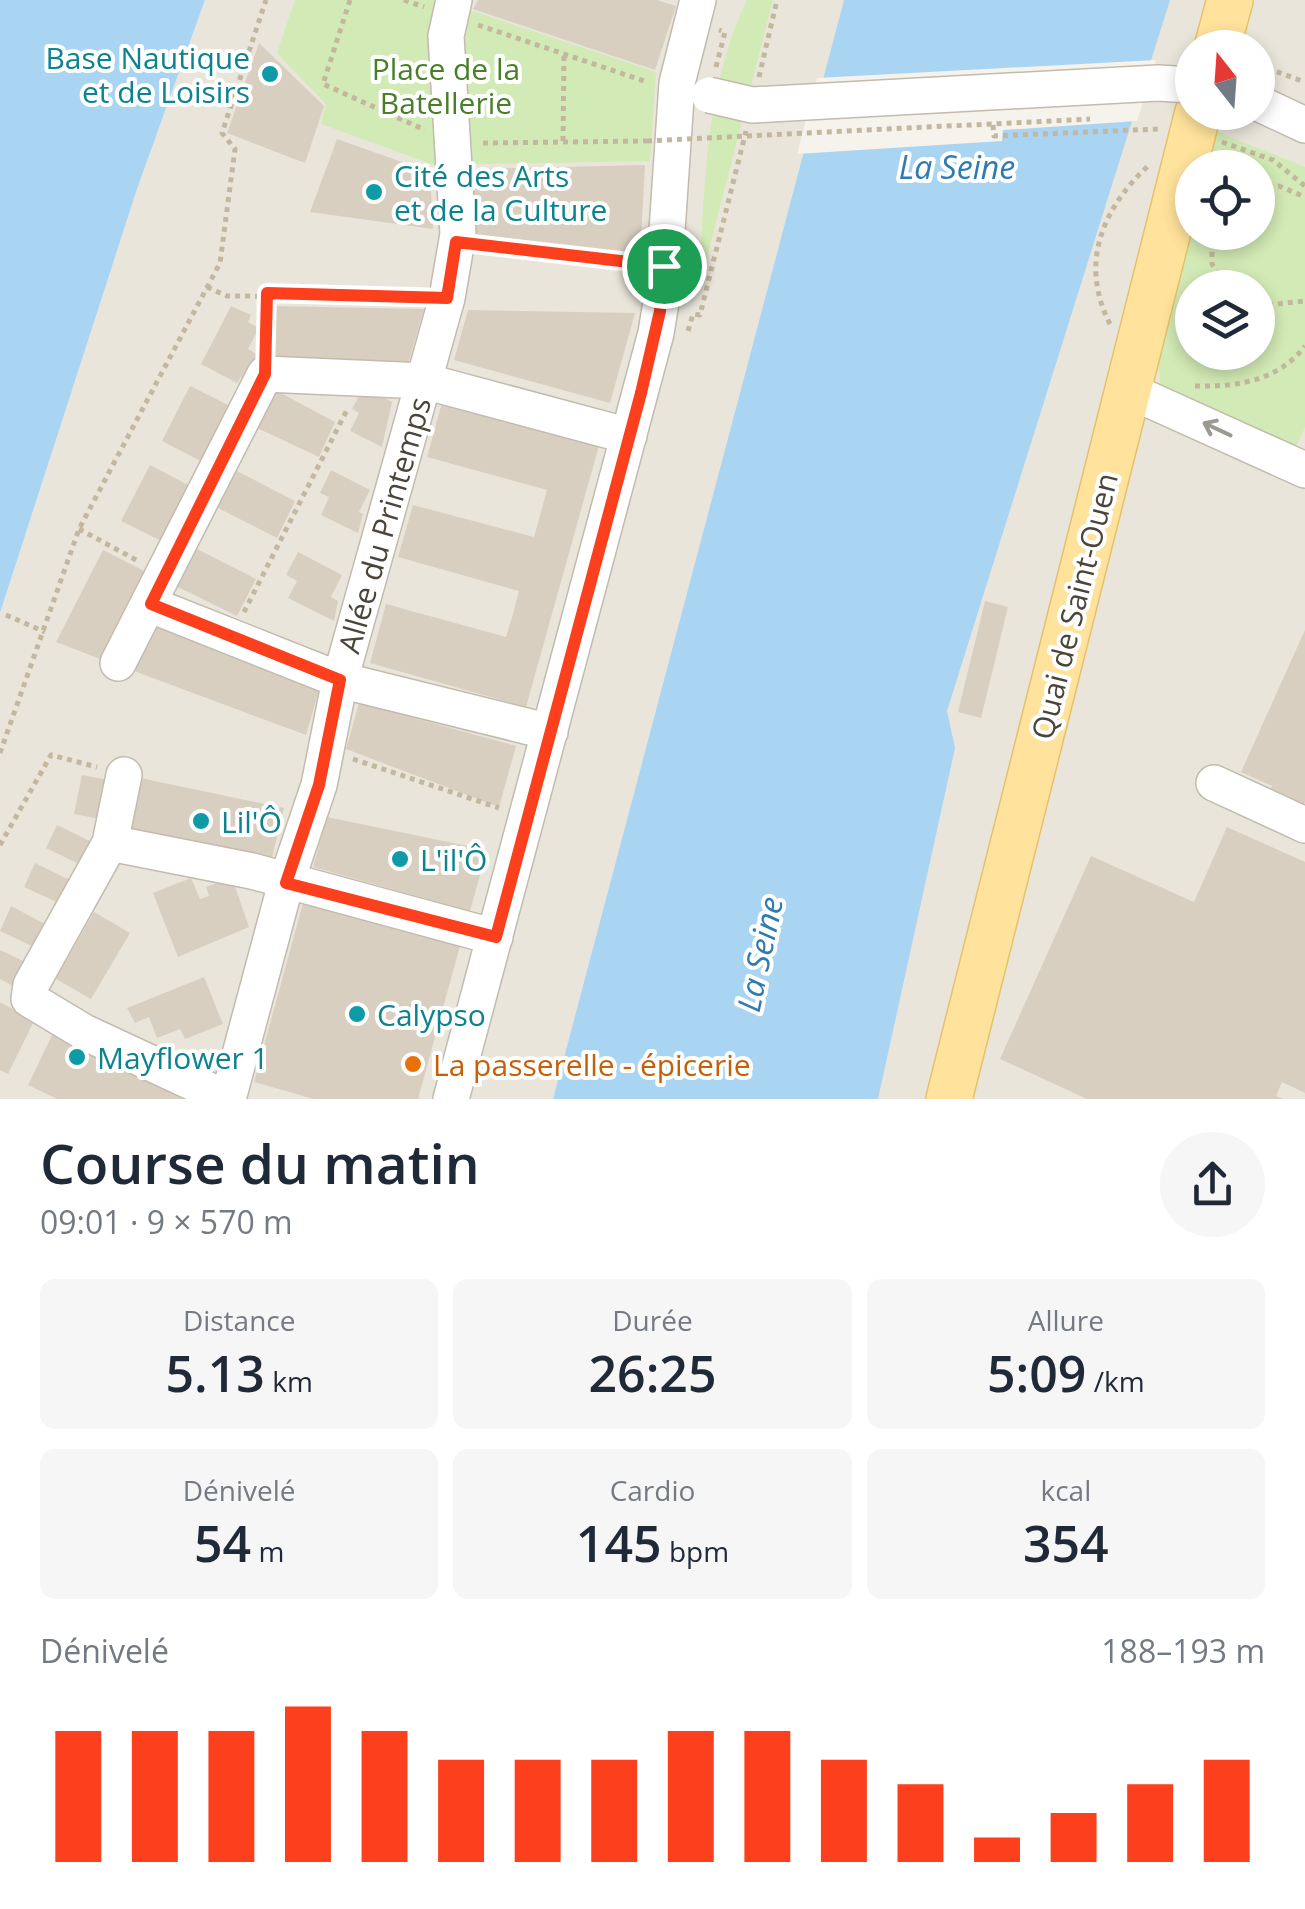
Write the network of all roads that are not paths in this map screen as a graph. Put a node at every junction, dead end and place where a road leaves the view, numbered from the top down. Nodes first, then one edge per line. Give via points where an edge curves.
1 (698, 0) edge
2 (1230, 0) edge
3 (451, 8) edge
4 (1222, 30) edge
5 (1175, 84) edge
6 (679, 87) junction
7 (1275, 111) edge
8 (1305, 125) edge
9 (1183, 130) edge
10 (424, 382) junction
11 (1128, 390) junction
12 (630, 436) junction
13 (1305, 470) edge
14 (158, 590) junction
15 (118, 662) dead end
16 (340, 680) junction
17 (550, 732) junction
18 (124, 775) road end
19 (1214, 783) dead end
20 (1305, 825) edge
21 (110, 843) junction
22 (286, 883) junction
23 (496, 937) junction
24 (228, 1099) edge
25 (451, 1099) edge
26 (949, 1099) edge

1 - 6 street
2 - 4 main road
3 - 10 street, Allée du Printemps via 456,242
5 - 6 street, bridge via 752,105
6 - 12 street via 655,135 664,266
7 - 8 street
9 - 11 main road, Quai de Saint-Ouen
10 - 12 street
10 - 14 street via 265,374
10 - 16 street, Allée du Printemps
13 -> 11 street
11 - 26 main road, Quai de Saint-Ouen
12 - 17 street
14 - 15 street
14 - 16 street via 232,637
16 - 17 street
16 - 22 street, Allée du Printemps
17 - 23 street
18 - 21 street
19 - 20 street
21 - 22 street
21 - 24 street via 30,986 30,999 84,1032
22 - 23 street
22 - 24 street, Allée du Printemps
23 - 25 street

